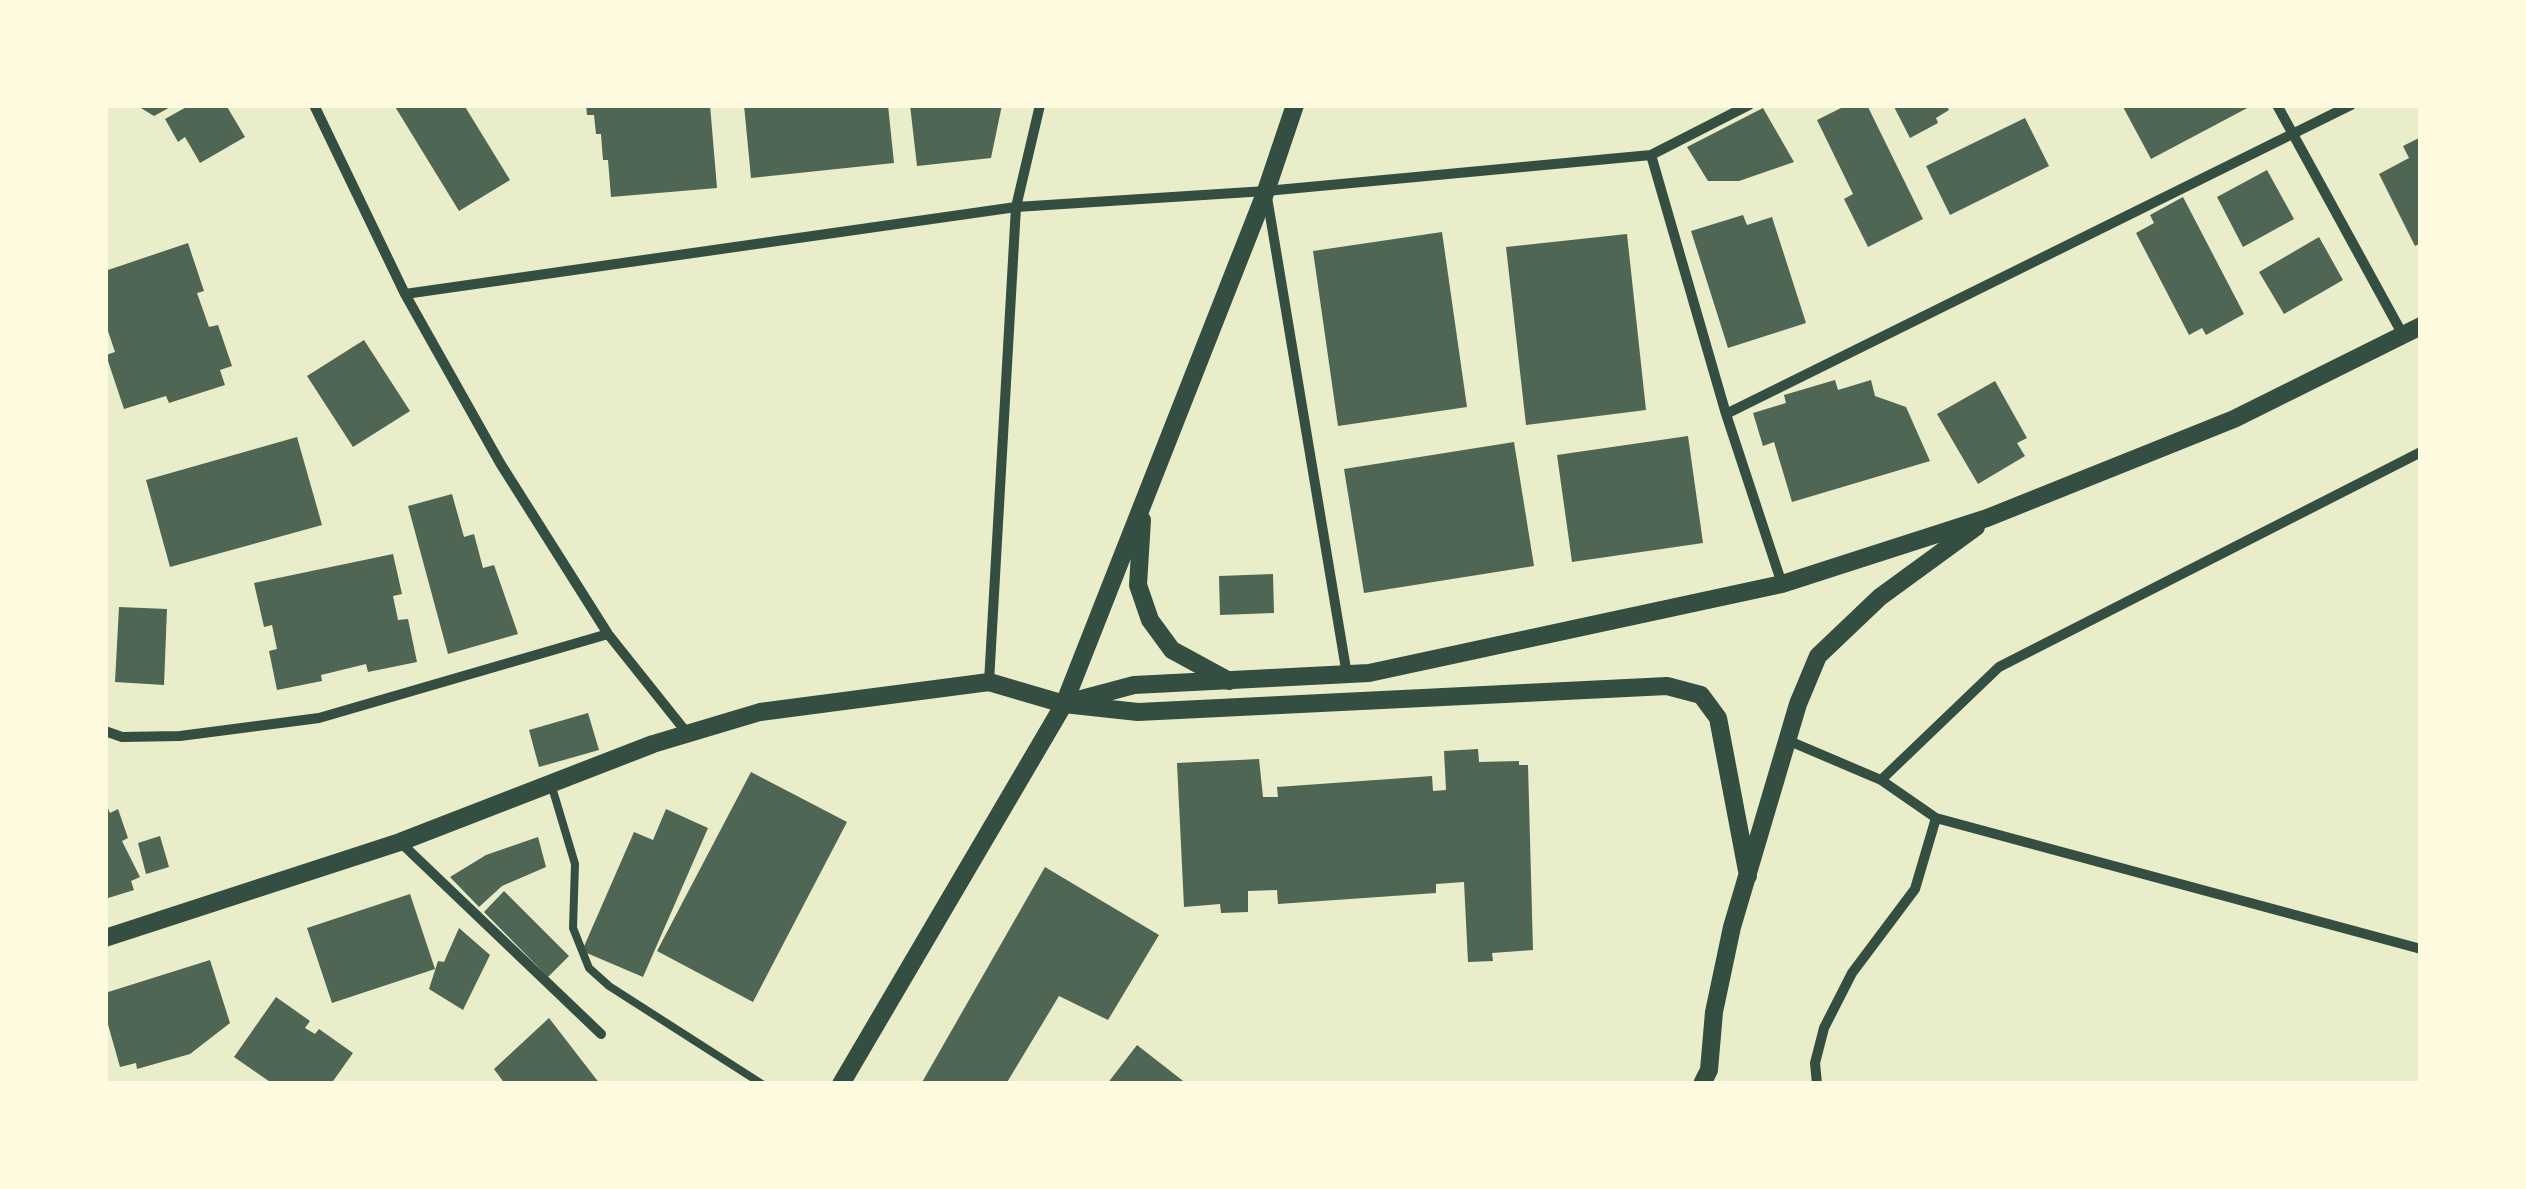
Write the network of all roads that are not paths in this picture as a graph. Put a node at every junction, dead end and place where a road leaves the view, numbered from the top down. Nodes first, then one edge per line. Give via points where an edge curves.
1 (314, 105) edge
2 (1040, 105) edge
3 (1294, 105) edge
4 (1749, 105) edge
5 (2277, 105) edge
6 (2351, 105) edge
7 (2292, 136) junction
8 (1651, 155) junction
9 (1266, 191) junction
10 (1016, 207) junction
11 (405, 294) junction
12 (2421, 326) edge
13 (2402, 335) junction
14 (1726, 414) junction
15 (2421, 452) edge
16 (1144, 502) junction
17 (1987, 518) junction
18 (1782, 584) junction
19 (608, 634) junction
20 (1347, 675) junction
21 (989, 682) junction
22 (1234, 683) junction
23 (1064, 704) junction
24 (105, 732) edge
25 (687, 734) junction
26 (1787, 740) junction
27 (1881, 780) junction
28 (551, 784) junction
29 (1936, 818) junction
30 (400, 842) junction
31 (1748, 876) junction
32 (105, 938) edge
33 (2421, 949) edge
34 (601, 1034) dead end
35 (1709, 1079) edge
36 (762, 1084) edge
37 (841, 1084) edge
38 (1817, 1084) edge

1 - 11 street
2 - 10 street
3 - 9 street
4 - 8 street
5 - 7 street
6 - 7 street
7 - 13 street
7 - 14 street
8 - 9 street
8 - 14 street
9 - 10 street
9 - 16 street
9 - 20 street
10 - 11 street
10 - 21 street
11 - 19 street via 500,463
12 - 13 street
13 - 17 street via 2234,419
14 - 18 street
15 - 27 street via 1999,667
16 - 22 street via 1138,586 1150,620 1172,650
16 - 23 street
17 - 18 street
17 - 26 street via 1880,597 1818,656
18 - 20 street
19 - 24 street via 320,718 180,736
19 - 25 street
20 - 22 street
21 - 23 street
21 - 25 street via 760,712
22 - 23 street via 1134,685
23 - 31 street via 1138,712 1667,686 1700,695 1718,718
23 - 37 street
25 - 28 street
26 - 27 street
26 - 31 street
27 - 29 street
28 - 30 street
28 - 36 lane via 574,864 573,928 589,968
29 - 33 street
29 - 38 street via 1915,888 1852,973 1824,1028 1814,1063
30 - 32 street
30 - 34 street
31 - 35 street via 1714,1012

